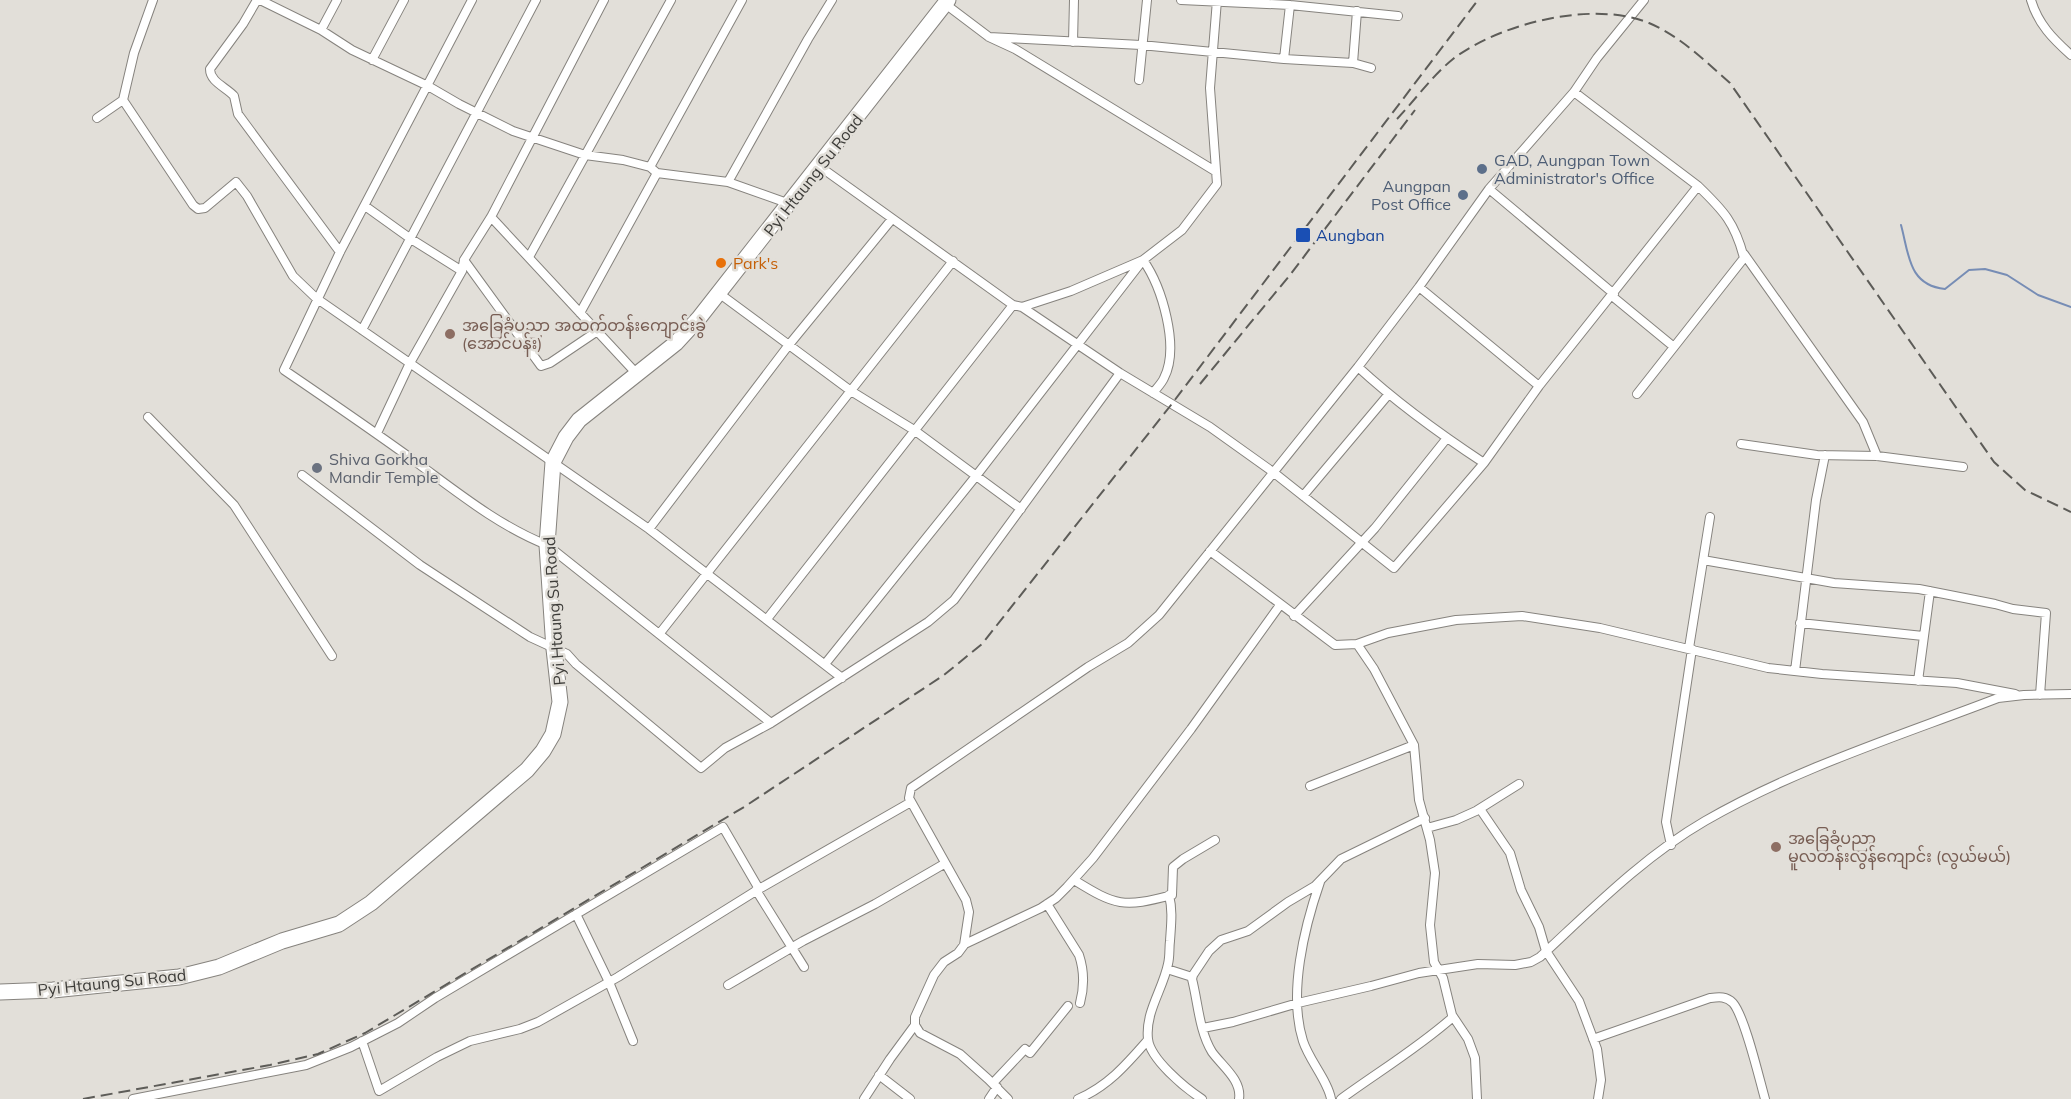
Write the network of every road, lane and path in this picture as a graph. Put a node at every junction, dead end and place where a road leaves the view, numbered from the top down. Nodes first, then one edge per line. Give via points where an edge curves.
1 (153, 0) edge
2 (258, 0) edge
3 (337, 0) edge
4 (404, 0) edge
5 (472, 0) edge
6 (536, 0) edge
7 (604, 0) edge
8 (671, 0) edge
9 (742, 0) edge
10 (831, 0) edge
11 (1074, 0) edge
12 (1147, 0) edge
13 (1181, 0) edge
14 (1644, 0) edge
15 (2031, 0) edge
16 (944, 1) edge
17 (1217, 1) edge
18 (271, 3) edge
19 (1290, 5) junction
20 (1357, 11) junction
21 (1398, 16) dead end
22 (321, 30) junction
23 (989, 37) junction
24 (1072, 42) junction
25 (1141, 45) junction
26 (1213, 51) junction
27 (2071, 55) edge
28 (1284, 59) junction
29 (372, 60) junction
30 (1353, 63) junction
31 (1371, 68) dead end
32 (1139, 80) dead end
33 (428, 86) junction
34 (1574, 92) junction
35 (123, 100) junction
36 (477, 113) junction
37 (97, 118) dead end
38 (531, 139) junction
39 (585, 155) junction
40 (819, 166) junction
41 (653, 170) junction
42 (1215, 171) junction
43 (728, 182) junction
44 (1698, 186) junction
45 (1489, 189) junction
46 (790, 204) junction
47 (365, 206) junction
48 (491, 217) junction
49 (892, 219) junction
50 (411, 239) junction
51 (340, 252) junction
52 (1743, 253) junction
53 (529, 257) junction
54 (464, 260) junction
55 (1143, 260) junction
56 (953, 261) junction
57 (462, 271) junction
58 (1419, 287) junction
59 (720, 294) junction
60 (1613, 295) junction
61 (316, 298) junction
62 (1013, 305) junction
63 (1022, 307) junction
64 (580, 313) junction
65 (362, 330) junction
66 (596, 332) junction
67 (788, 346) junction
68 (1077, 346) junction
69 (1674, 347) junction
70 (410, 363) junction
71 (1358, 367) junction
72 (636, 373) junction
73 (1120, 373) junction
74 (1539, 386) junction
75 (851, 391) junction
76 (1153, 393) junction
77 (1638, 394) dead end
78 (1388, 395) junction
79 (148, 417) dead end
80 (914, 430) junction
81 (376, 434) junction
82 (1447, 438) junction
83 (1741, 444) dead end
84 (1826, 455) junction
85 (1877, 456) junction
86 (553, 462) junction
87 (1484, 463) junction
88 (1963, 467) dead end
89 (1273, 472) junction
90 (302, 475) dead end
91 (976, 476) junction
92 (1303, 496) junction
93 (1021, 509) junction
94 (1710, 517) dead end
95 (649, 529) junction
96 (1361, 544) junction
97 (547, 545) junction
98 (1210, 551) junction
99 (1703, 560) junction
100 (708, 573) junction
101 (1806, 578) junction
102 (1930, 591) junction
103 (1280, 605) junction
104 (1294, 616) junction
105 (767, 619) junction
106 (1800, 623) junction
107 (660, 633) junction
108 (1923, 636) junction
109 (1357, 644) junction
110 (554, 649) junction
111 (1690, 649) junction
112 (332, 656) dead end
113 (825, 664) junction
114 (1795, 671) junction
115 (842, 678) junction
116 (1918, 681) junction
117 (1985, 689) junction
118 (2071, 694) edge
119 (2024, 695) junction
120 (2040, 695) junction
121 (1987, 703) junction
122 (771, 723) junction
123 (1414, 745) junction
124 (1519, 784) dead end
125 (1310, 786) dead end
126 (911, 802) junction
127 (1480, 808) junction
128 (1425, 818) junction
129 (1427, 828) junction
130 (1215, 840) dead end
131 (1671, 844) junction
132 (944, 864) junction
133 (1074, 880) junction
134 (1321, 880) junction
135 (758, 890) junction
136 (1169, 895) junction
137 (1047, 904) junction
138 (576, 914) junction
139 (965, 944) junction
140 (793, 948) junction
141 (1546, 951) junction
142 (804, 967) dead end
143 (1167, 969) junction
144 (1439, 970) junction
145 (1192, 977) junction
146 (609, 982) junction
147 (728, 985) dead end
148 (0, 992) edge
149 (1080, 1003) dead end
150 (1298, 1003) junction
151 (1068, 1006) dead end
152 (1453, 1017) junction
153 (915, 1025) junction
154 (1203, 1028) junction
155 (1593, 1039) junction
156 (362, 1041) junction
157 (633, 1041) dead end
158 (1148, 1041) junction
159 (879, 1075) junction
160 (995, 1085) junction
161 (133, 1099) edge
162 (864, 1099) edge
163 (910, 1099) edge
164 (989, 1099) edge
165 (1008, 1099) edge
166 (1078, 1099) edge
167 (1202, 1099) edge
168 (1239, 1099) edge
169 (1331, 1099) edge
170 (1341, 1099) edge
171 (1477, 1099) edge
172 (1598, 1099) edge
173 (1765, 1099) edge

1 - 35 street
2 - 18 street
2 - 51 street via 209,73 234,96 238,114
3 - 22 street
4 - 29 street
5 - 33 street
6 - 36 street
7 - 38 street
8 - 39 street
9 - 41 street
10 - 43 street
11 - 24 street
12 - 25 street
13 - 17 street
14 - 34 street
15 - 27 street via 2049,35
16 - 23 street
16 - 40 highway, Pyi Htaung Su Road
17 - 19 street
17 - 26 street
18 - 22 street
19 - 20 street
19 - 28 street
20 - 21 street
20 - 30 street
22 - 29 street
23 - 24 street
23 - 42 street
24 - 25 street
25 - 26 street
25 - 32 street
26 - 28 street
26 - 42 street via 1209,88
28 - 30 street
29 - 33 street
30 - 31 street
33 - 36 street
33 - 47 street
34 - 44 street
34 - 45 street
35 - 37 street
35 - 61 street via 198,209 205,208 236,182 293,276
36 - 38 street
36 - 50 street
38 - 39 street
38 - 48 street
39 - 41 street via 623,160
39 - 53 street
40 - 46 highway, Pyi Htaung Su Road
40 - 49 street
41 - 43 street
41 - 64 street
42 - 55 street via 1217,184 1182,230
43 - 46 street
44 - 52 street via 1727,217
44 - 60 street
45 - 58 street
45 - 60 street
46 - 59 highway, Pyi Htaung Su Road
47 - 50 street
47 - 51 street
48 - 53 street
48 - 54 street
49 - 56 street
49 - 67 street
50 - 57 street
50 - 65 street
51 - 61 street
52 - 69 street via 1744,258
52 - 85 street via 1863,422
53 - 64 street
54 - 57 street
54 - 66 street via 541,366
55 - 63 street
55 - 68 street
55 - 76 street via 1159,290 1168,331 1165,378
56 - 62 street
56 - 75 street
57 - 70 street
58 - 71 street
58 - 74 street
59 - 67 street
59 - 72 highway, Pyi Htaung Su Road via 676,343
60 - 69 street
60 - 74 street
61 - 65 street
61 - 81 street via 284,370
62 - 63 street
62 - 80 street
63 - 68 street
64 - 66 street
65 - 70 street
66 - 72 street
67 - 75 street
67 - 95 street
68 - 73 street
68 - 91 street
69 - 77 street
70 - 81 street
70 - 86 street
71 - 78 street
71 - 89 street
72 - 86 highway, Pyi Htaung Su Road via 579,420
73 - 76 street
73 - 93 street
74 - 87 street
75 - 80 street
75 - 100 street
76 - 89 street
78 - 82 street
78 - 92 street
79 - 112 street via 234,505
80 - 91 street
80 - 105 street
81 - 97 street via 480,508
82 - 87 street
82 - 96 street
83 - 84 street
84 - 85 street
84 - 101 street
85 - 88 street
86 - 95 street
86 - 97 highway, Pyi Htaung Su Road
87 - 96 street via 1394,568
89 - 92 street
89 - 98 street
90 - 110 street via 420,565
91 - 93 street
91 - 113 street
92 - 96 street
93 - 115 street via 954,600 928,622
94 - 99 street
95 - 100 street
96 - 104 street
97 - 107 street
97 - 110 highway, Pyi Htaung Su Road
98 - 103 street
98 - 126 street via 1159,615 1128,643 911,788
99 - 101 street
99 - 111 street
100 - 105 street
100 - 107 street
101 - 102 street
101 - 106 street
102 - 108 street
102 - 120 street via 2046,613
103 - 104 street
103 - 133 street via 1191,729
104 - 109 street via 1335,645
105 - 113 street
106 - 108 street
106 - 114 street
107 - 122 street
108 - 116 street
109 - 111 street via 1388,633 1456,620 1522,616 1600,628
109 - 123 street
110 - 122 street via 567,654 701,768 725,748
110 - 148 highway, Pyi Htaung Su Road via 560,702 553,734 543,751 468,822 371,903 339,924 282,941 219,967 179,977
111 - 114 street
111 - 131 street via 1666,822
113 - 115 street
114 - 116 street
115 - 122 street
116 - 117 street
117 - 119 street
117 - 121 street
118 - 120 street
119 - 120 street
119 - 121 street
121 - 131 street via 1782,782 1703,822
123 - 125 street
123 - 128 street via 1419,800
124 - 127 street
126 - 132 street
126 - 135 street
127 - 129 street
127 - 141 street via 1510,853
128 - 129 street
128 - 134 street via 1341,859
129 - 144 street via 1435,873 1430,925 1434,962
130 - 136 street via 1173,867
131 - 141 street
132 - 139 street via 967,906
132 - 140 street
133 - 136 street via 1122,904
133 - 137 street
134 - 145 street via 1248,931 1221,940
134 - 150 street via 1309,914
135 - 138 street via 723,827
135 - 140 street
135 - 146 street
136 - 143 street via 1172,921
137 - 139 street
137 - 149 street via 1081,962
138 - 146 street
138 - 156 street
139 - 153 street via 934,975
140 - 142 street
140 - 147 street
141 - 144 street via 1531,962 1515,965 1478,964
141 - 155 street via 1579,1001
143 - 145 street
143 - 158 street via 1149,1018
144 - 150 street
144 - 152 street
145 - 154 street
146 - 156 street via 538,1022 470,1041 379,1091
146 - 157 street
150 - 154 street
150 - 169 street via 1298,1024 1304,1044
151 - 160 street via 1030,1053 1025,1050
152 - 170 street
152 - 171 street via 1475,1058
153 - 159 street
153 - 160 street via 920,1033 960,1054
154 - 168 street via 1212,1051 1236,1083
155 - 172 street via 1601,1080
155 - 173 street via 1710,998 1727,999 1738,1013
156 - 161 street via 306,1065
158 - 166 street via 1113,1078
158 - 167 street via 1173,1076
159 - 162 street
159 - 163 street
160 - 164 street
160 - 165 street

